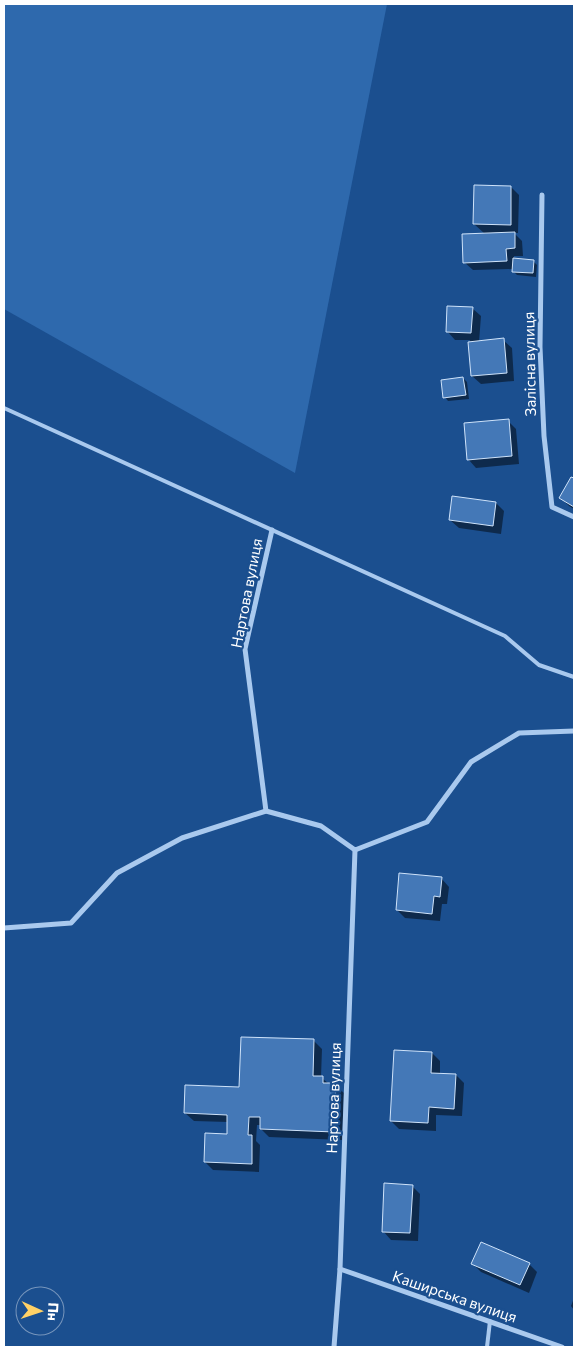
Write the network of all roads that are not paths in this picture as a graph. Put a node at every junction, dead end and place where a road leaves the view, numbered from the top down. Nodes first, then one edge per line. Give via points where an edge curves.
1 (542, 195) dead end
2 (4, 408) edge
3 (574, 517) edge
4 (272, 530) junction
5 (574, 678) edge
6 (574, 731) edge
7 (266, 811) junction
8 (355, 850) junction
9 (4, 928) edge
10 (340, 1269) junction
11 (490, 1321) junction
12 (334, 1347) edge
13 (487, 1347) edge
14 (562, 1347) edge

1 - 3 street, Залісна вулиця via 540,347 544,436 552,508
2 - 4 lane
4 - 5 lane via 505,636 538,665
4 - 7 street, Нартова вулиця via 245,649
6 - 8 street via 519,733 471,762 427,822
7 - 8 street via 321,826
7 - 9 street via 182,838 117,873 71,923
8 - 10 street, Нартова вулиця
10 - 11 street, Каширська вулиця
10 - 12 street, Нартова вулиця
11 - 13 lane
11 - 14 street, Каширська вулиця

